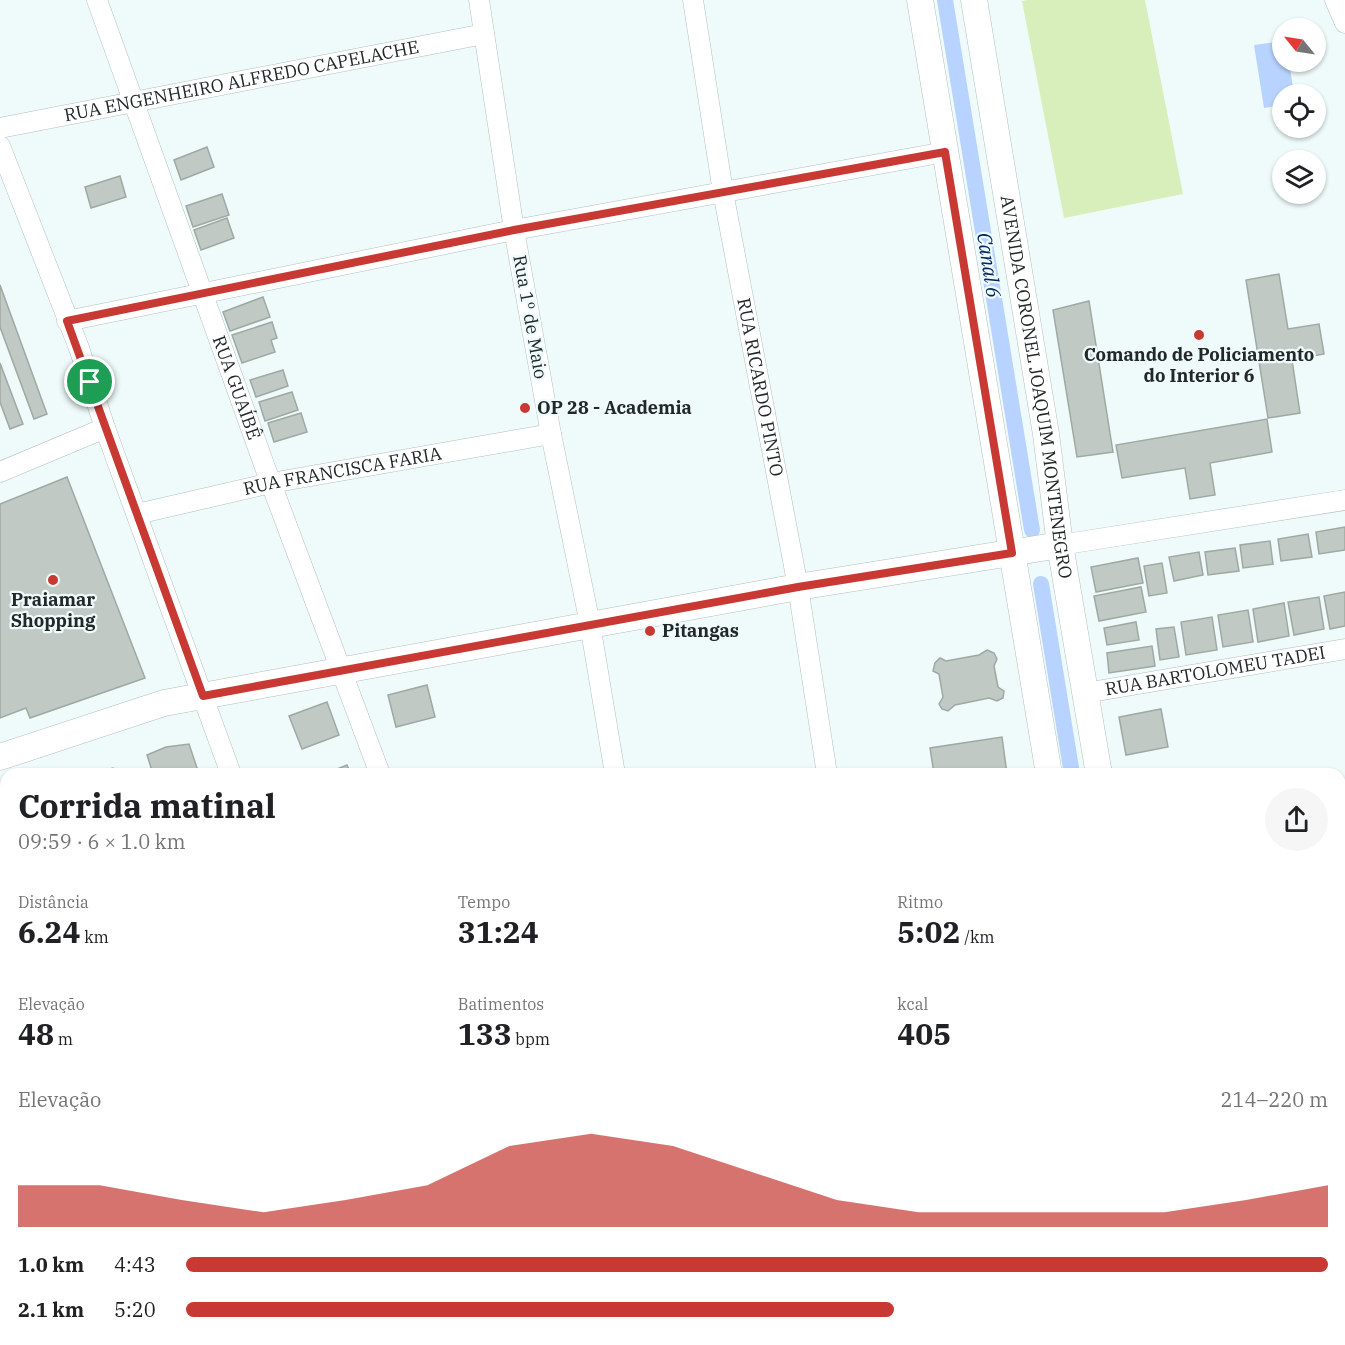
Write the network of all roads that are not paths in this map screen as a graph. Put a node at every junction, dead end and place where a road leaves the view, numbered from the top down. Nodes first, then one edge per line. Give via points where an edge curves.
1 (97, 0) edge
2 (479, 0) edge
3 (693, 0) edge
4 (920, 0) edge
5 (974, 0) edge
6 (1335, 0) edge
7 (1345, 23) edge
8 (483, 34) junction
9 (133, 101) junction
10 (0, 128) edge
11 (945, 152) junction
12 (2, 156) edge
13 (723, 192) junction
14 (514, 230) junction
15 (202, 292) junction
16 (67, 321) junction
17 (105, 428) junction
18 (551, 434) junction
19 (0, 472) edge
20 (271, 483) junction
21 (1345, 500) edge
22 (137, 514) junction
23 (1038, 549) junction
24 (798, 587) junction
25 (590, 624) junction
26 (1345, 649) edge
27 (341, 671) junction
28 (1085, 693) junction
29 (203, 696) junction
30 (0, 757) edge
31 (229, 768) edge
32 (378, 768) edge
33 (614, 768) edge
34 (826, 768) edge
35 (1049, 768) edge
36 (1098, 768) edge

1 - 9 street, RUA GUAÍBÊ
2 - 8 street, Rua 1º de Maio
3 - 13 street, RUA RICARDO PINTO
4 - 11 main road, AVENIDA CORONEL JOAQUIM MONTENEGRO
5 - 23 main road, AVENIDA CORONEL JOAQUIM MONTENEGRO via 1046,434
6 - 7 street
8 - 9 street, RUA ENGENHEIRO ALFREDO CAPELACHE
8 - 14 street, Rua 1º de Maio
9 - 10 street, RUA ENGENHEIRO ALFREDO CAPELACHE
9 - 15 street, RUA GUAÍBÊ
11 - 13 street
11 - 23 main road, AVENIDA CORONEL JOAQUIM MONTENEGRO
12 - 16 street
13 - 14 street
13 - 24 street, RUA RICARDO PINTO
14 - 15 street
14 - 18 street, Rua 1º de Maio
15 - 16 street
15 - 20 street, RUA GUAÍBÊ
16 - 17 street
17 - 19 street
17 - 22 street
18 - 20 street, RUA FRANCISCA FARIA
18 - 25 street, Rua 1º de Maio
20 - 22 street, RUA FRANCISCA FARIA
20 - 27 street, RUA GUAÍBÊ
21 - 23 street
22 - 29 street
23 - 24 main road
23 - 28 main road, AVENIDA CORONEL JOAQUIM MONTENEGRO
23 - 35 main road, AVENIDA CORONEL JOAQUIM MONTENEGRO
24 - 25 main road
24 - 34 street, RUA RICARDO PINTO
25 - 27 main road
25 - 33 street, Rua 1º de Maio
26 - 28 street, RUA BARTOLOMEU TADEI
27 - 29 main road
27 - 32 street, RUA GUAÍBÊ
28 - 36 main road, AVENIDA CORONEL JOAQUIM MONTENEGRO
29 - 30 main road via 145,709
29 - 31 street

